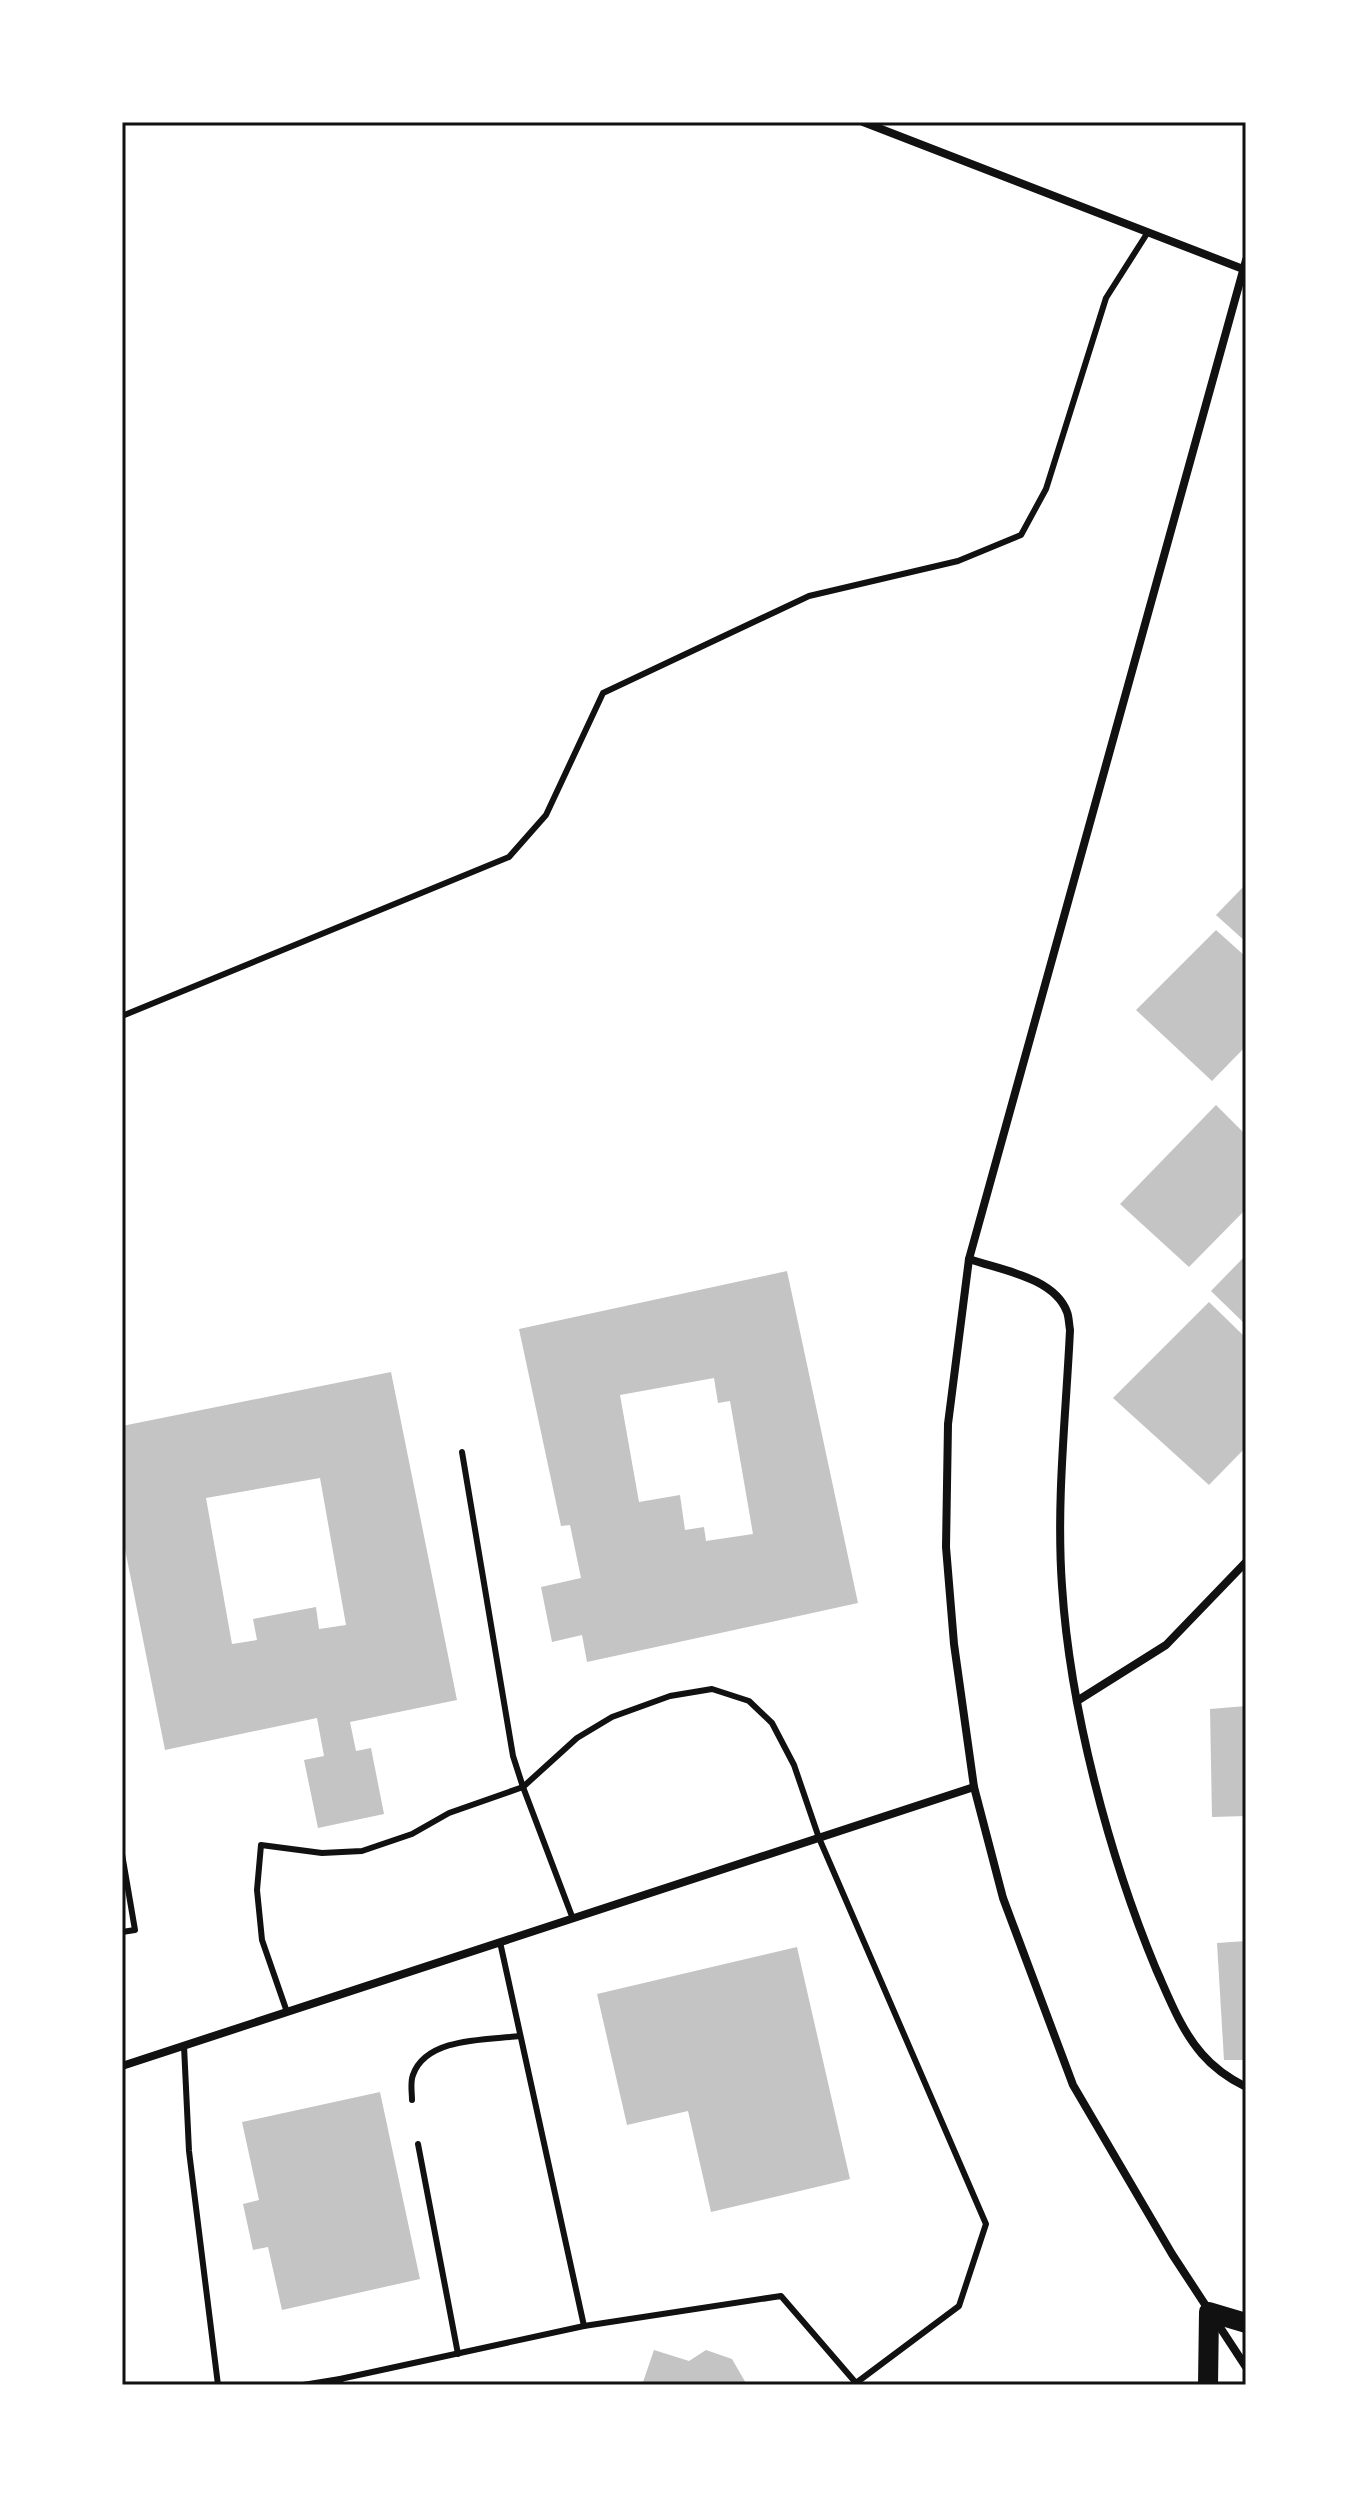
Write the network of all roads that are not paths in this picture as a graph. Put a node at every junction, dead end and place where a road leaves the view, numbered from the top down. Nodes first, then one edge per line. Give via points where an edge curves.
1 (863, 122) edge
2 (1148, 232) junction
3 (1244, 265) edge
4 (122, 1016) edge
5 (969, 1259) junction
6 (462, 1452) dead end
7 (1246, 1562) edge
8 (1077, 1701) junction
9 (523, 1787) junction
10 (974, 1787) junction
11 (819, 1838) junction
12 (122, 1854) edge
13 (573, 1919) junction
14 (122, 1932) edge
15 (500, 1942) junction
16 (287, 2012) junction
17 (520, 2036) junction
18 (184, 2046) junction
19 (122, 2066) edge
20 (1246, 2087) edge
21 (412, 2100) dead end
22 (418, 2144) dead end
23 (1209, 2312) junction
24 (1246, 2323) edge
25 (584, 2326) junction
26 (458, 2354) junction
27 (1246, 2367) edge
28 (341, 2382) edge
29 (218, 2385) edge
30 (303, 2385) edge
31 (1208, 2385) edge

1 - 2 street
2 - 3 street
2 - 4 lane via 1106,298 1046,489 1021,535 958,561 809,596 603,693 546,815 509,857
3 - 5 street
5 - 8 street via 1035,1281 1054,1293 1067,1311 1060,1539
5 - 10 street via 948,1424 946,1547
6 - 9 lane via 513,1756
7 - 8 street via 1166,1645
8 - 20 street via 1139,1928 1175,2013 1202,2054
9 - 11 lane via 577,1738 612,1717 670,1696 712,1689 749,1701 772,1723 794,1765
9 - 13 lane
9 - 16 lane via 362,1851 322,1853 261,1845 257,1890 262,1940
10 - 11 street
10 - 23 street via 1003,1898 1073,2085
11 - 13 street
11 - 25 lane via 986,2224 959,2306 856,2383 781,2296
12 - 14 lane via 135,1930
13 - 15 street
15 - 16 street
15 - 17 lane
16 - 18 street
17 - 21 lane via 436,2051 420,2061 411,2078
17 - 25 lane
18 - 19 street
18 - 29 lane via 189,2151
22 - 26 lane
23 - 24 main road
23 - 27 street
23 - 31 main road
25 - 26 lane
26 - 28 lane
28 - 30 lane

